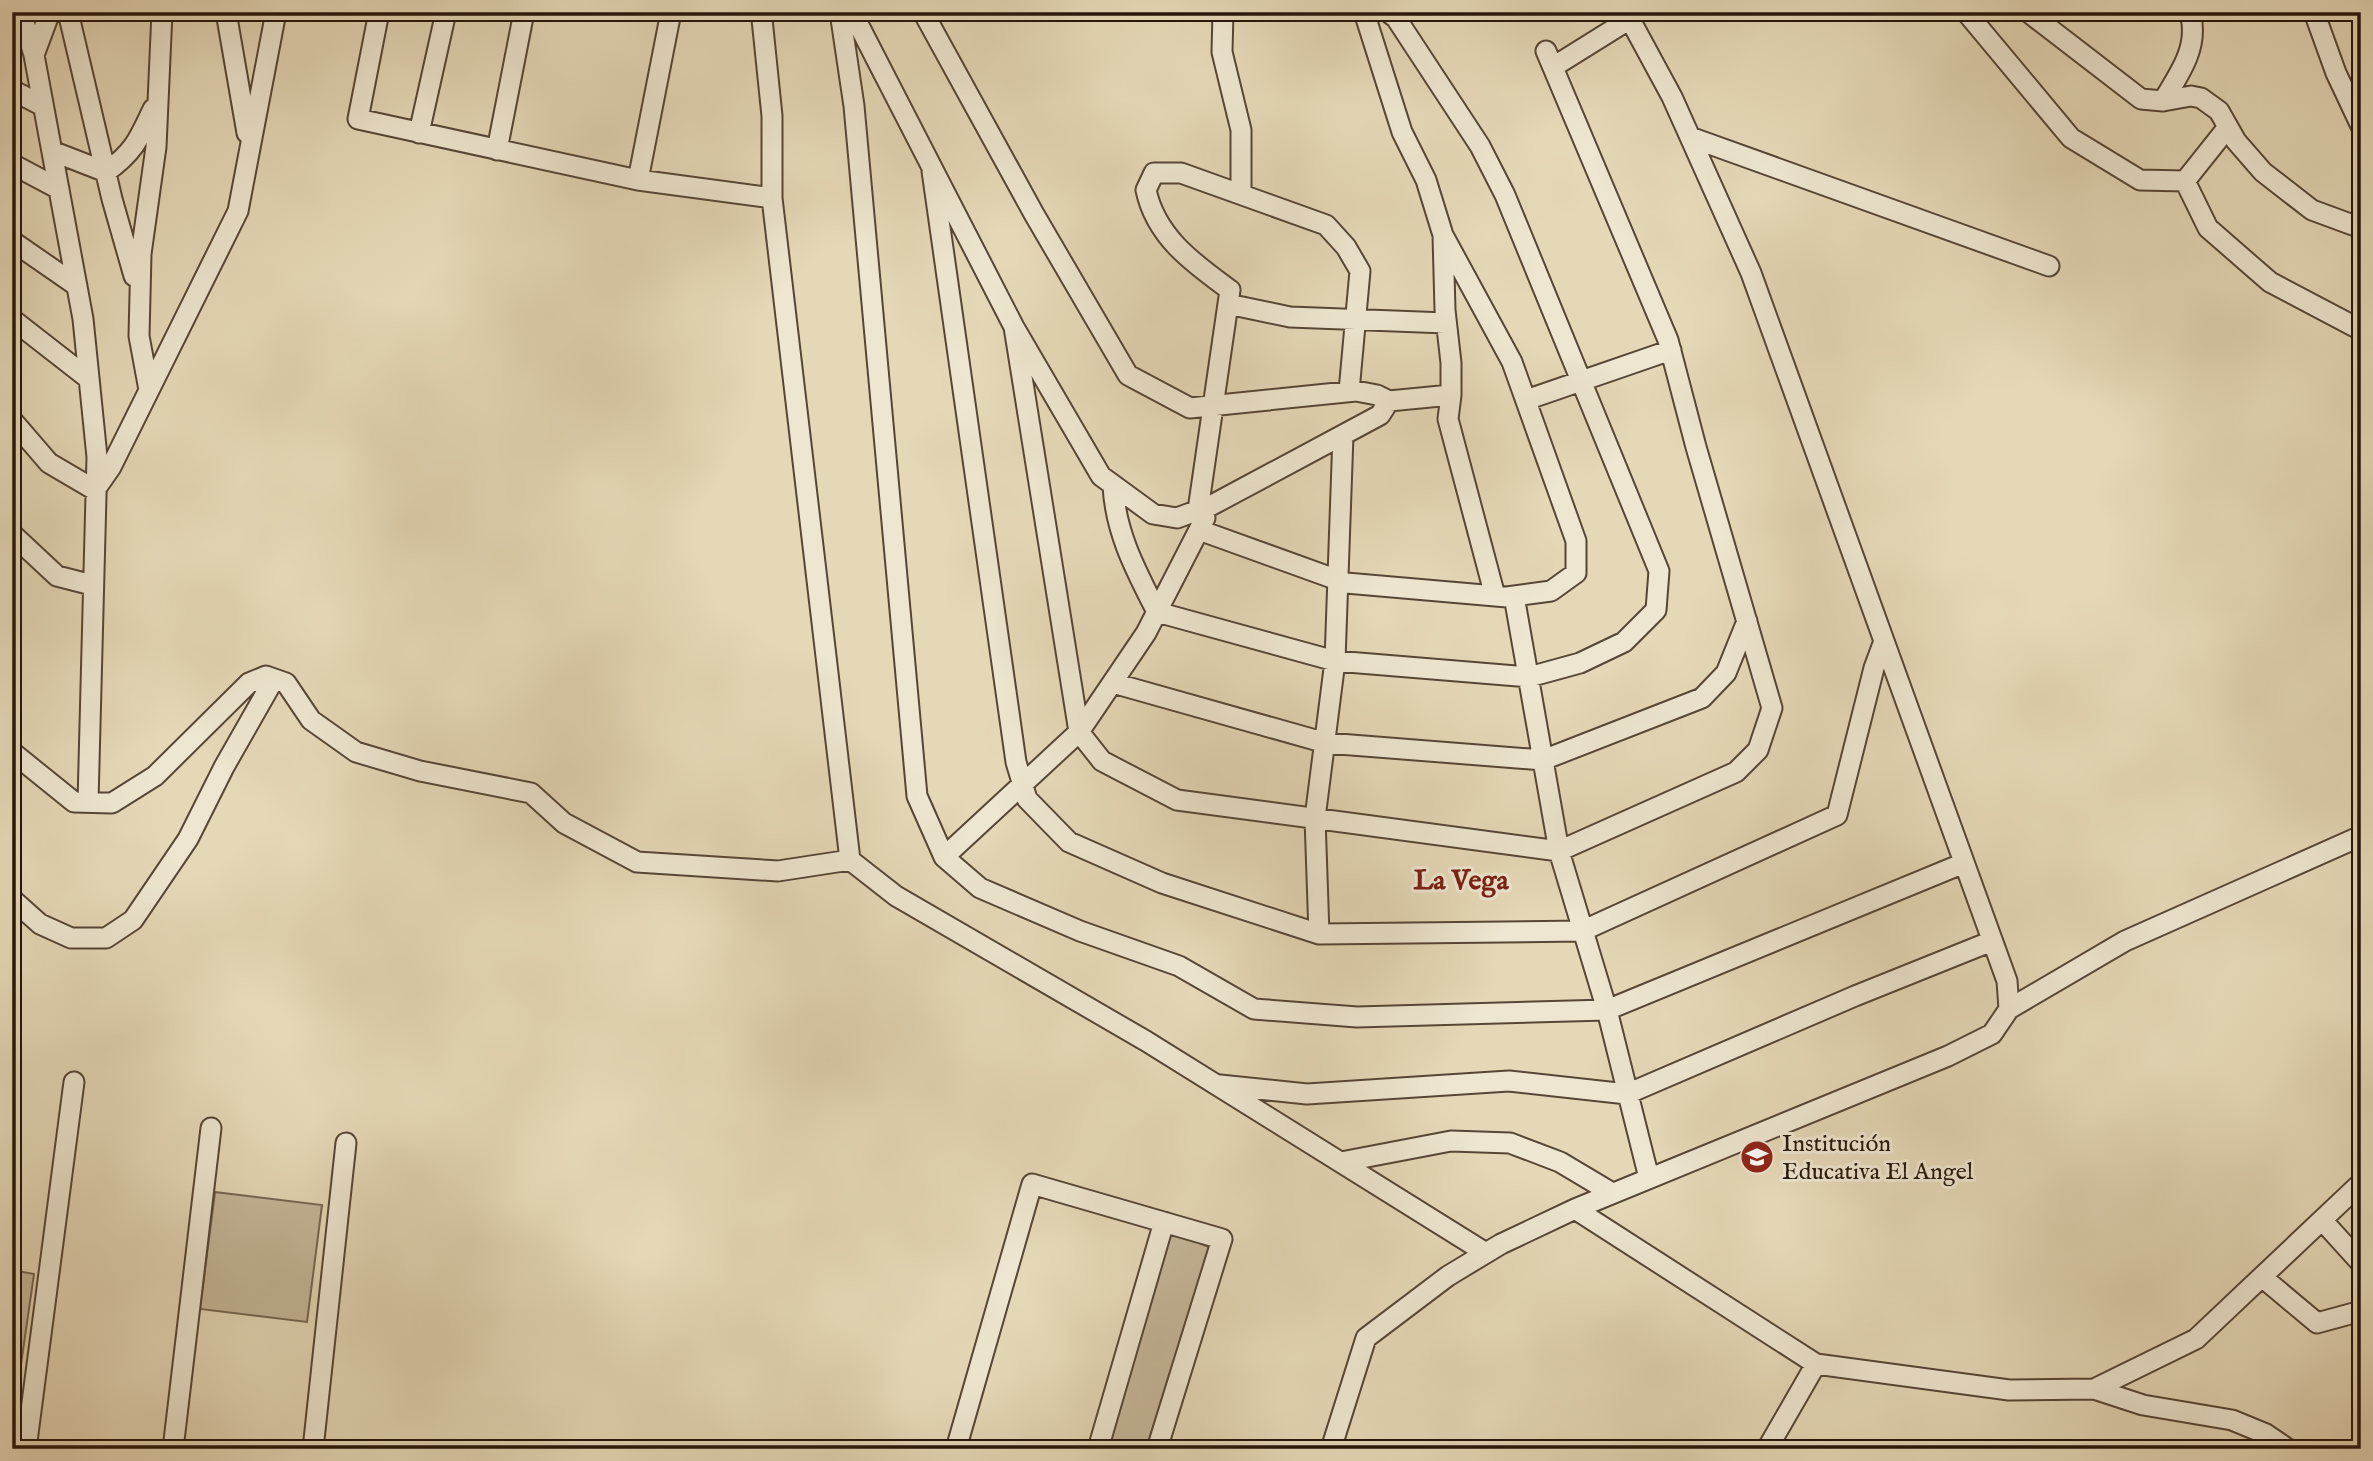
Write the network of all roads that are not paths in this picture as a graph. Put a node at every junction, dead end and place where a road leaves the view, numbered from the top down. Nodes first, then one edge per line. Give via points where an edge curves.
1 (50, 12) edge
2 (68, 12) edge
3 (162, 12) edge
4 (226, 12) edge
5 (276, 12) edge
6 (379, 12) edge
7 (446, 12) edge
8 (524, 12) edge
9 (671, 12) edge
10 (764, 12) edge
11 (839, 12) edge
12 (852, 12) edge
13 (923, 12) edge
14 (1223, 12) edge
15 (1364, 12) edge
16 (1388, 12) edge
17 (1966, 12) edge
18 (2028, 12) edge
19 (2186, 12) edge
20 (2315, 12) edge
21 (1628, 16) edge
22 (19, 20) edge
23 (34, 55) junction
24 (12, 90) edge
25 (158, 98) junction
26 (2163, 101) junction
27 (43, 106) junction
28 (2361, 126) edge
29 (2228, 127) junction
30 (419, 133) junction
31 (1690, 136) junction
32 (249, 148) junction
33 (497, 150) junction
34 (52, 151) junction
35 (12, 164) edge
36 (932, 171) junction
37 (106, 172) junction
38 (638, 180) junction
39 (2185, 181) junction
40 (59, 189) junction
41 (1241, 193) junction
42 (772, 198) junction
43 (2361, 228) edge
44 (1443, 235) junction
45 (12, 241) edge
46 (2049, 265) dead end
47 (77, 286) junction
48 (140, 298) junction
49 (1228, 304) junction
50 (12, 319) edge
51 (1357, 321) junction
52 (1446, 323) junction
53 (1014, 327) junction
54 (2361, 330) edge
55 (1671, 350) junction
56 (89, 379) junction
57 (1582, 381) junction
58 (149, 390) junction
59 (1349, 391) junction
60 (1451, 396) junction
61 (1526, 400) junction
62 (1389, 401) junction
63 (1214, 406) junction
64 (12, 420) edge
65 (1343, 435) junction
66 (1113, 485) junction
67 (96, 490) junction
68 (1205, 507) junction
69 (1199, 530) junction
70 (12, 534) edge
71 (1338, 580) junction
72 (92, 585) junction
73 (1504, 596) junction
74 (1157, 612) junction
75 (1747, 621) junction
76 (1884, 641) junction
77 (1335, 661) junction
78 (1529, 677) junction
79 (274, 679) junction
80 (1113, 682) junction
81 (1079, 732) junction
82 (1326, 743) junction
83 (12, 752) edge
84 (1543, 760) junction
85 (1023, 786) junction
86 (88, 802) junction
87 (1315, 818) junction
88 (2361, 836) edge
89 (1559, 850) junction
90 (944, 857) junction
91 (850, 860) junction
92 (1964, 863) junction
93 (12, 899) edge
94 (1582, 931) junction
95 (1319, 934) junction
96 (1992, 941) junction
97 (2010, 1009) junction
98 (1607, 1010) junction
99 (74, 1082) dead end
100 (1215, 1084) junction
101 (1627, 1094) junction
102 (211, 1128) dead end
103 (346, 1143) dead end
104 (1341, 1163) junction
105 (1649, 1178) junction
106 (2361, 1183) edge
107 (1612, 1193) junction
108 (1575, 1209) junction
109 (2322, 1220) junction
110 (1164, 1223) junction
111 (1486, 1253) junction
112 (2361, 1264) edge
113 (2262, 1277) junction
114 (2361, 1311) edge
115 (1816, 1364) junction
116 (2095, 1389) junction
117 (26, 1449) edge
118 (173, 1449) edge
119 (313, 1449) edge
120 (956, 1449) edge
121 (1098, 1449) edge
122 (1157, 1449) edge
123 (1331, 1449) edge
124 (1767, 1449) edge
125 (2288, 1449) edge

1 - 23 street
2 - 37 street
3 - 25 street
4 - 32 street
5 - 32 street
6 - 30 street via 358,119
7 - 30 street
8 - 33 street
9 - 38 street
10 - 42 street via 772,116
11 - 90 street via 854,106 918,796
12 - 36 street
13 - 63 street via 1128,375 1190,408
14 - 41 street via 1222,52 1241,130
15 - 44 street via 1402,132 1426,180
16 - 57 street via 1480,146
17 - 39 street via 2071,138 2140,180
18 - 26 street via 2141,99
19 - 26 street via 2194,41
20 - 28 street via 2336,74
21 - 31 street
21 - 55 street via 1549,59
22 - 23 street
23 - 27 street
24 - 27 street
25 - 37 street via 135,147
25 - 48 street
26 - 29 street via 2201,98 2219,111
27 - 34 street
29 - 39 street
29 - 43 street via 2263,172 2312,210
30 - 33 street
31 - 46 street
31 - 76 street via 1751,272
32 - 58 street via 238,211
33 - 38 street
34 - 37 street
34 - 40 street
35 - 40 street
36 - 53 street
36 - 85 street
37 - 48 street
38 - 42 street
39 - 54 street via 2208,228 2270,282
40 - 47 street
41 - 49 street via 1167,172 1154,173 1146,190 1157,225 1203,271 1230,290
41 - 51 street via 1326,225 1346,247 1360,271
42 - 91 street
44 - 52 street
44 - 61 street via 1512,362
45 - 47 street
47 - 56 street
48 - 58 street via 139,336
49 - 51 street via 1290,317
49 - 63 street
50 - 56 street
51 - 52 street
51 - 59 street
52 - 60 street
53 - 66 street via 1101,475
53 - 81 street
55 - 57 street
55 - 75 street
56 - 67 street
57 - 61 street
57 - 78 street via 1659,571 1656,610 1625,642 1580,663
58 - 67 street
59 - 62 street
59 - 63 street
60 - 62 street
60 - 73 street via 1448,419
61 - 73 street via 1576,541 1576,573 1551,591
62 - 65 street via 1380,415
63 - 68 street
64 - 67 street via 49,463
65 - 68 street
65 - 71 street
66 - 68 street via 1153,514 1177,518
66 - 74 street via 1114,508 1128,555
67 - 72 street
68 - 69 street
69 - 71 street
69 - 74 street
70 - 72 street via 57,576
71 - 73 street
71 - 77 street
72 - 86 street
73 - 78 street
74 - 77 street
74 - 80 street
75 - 84 street via 1726,673 1702,698
75 - 89 street via 1772,708 1758,750 1736,772
76 - 92 street
76 - 94 street via 1836,815
77 - 78 street
77 - 82 street
78 - 84 street
79 - 86 street via 266,676 249,683 155,776 112,803
79 - 91 street via 286,683 311,720 356,752 420,771 531,793 564,823 637,862 778,871
79 - 93 street via 188,839 133,920 106,938 71,938 40,924
80 - 81 street
80 - 82 street
81 - 85 street
81 - 87 street via 1102,761 1177,800
82 - 84 street
82 - 87 street
83 - 86 street via 74,802
84 - 89 street
85 - 90 street
85 - 95 street via 1027,799 1069,842 1162,883
87 - 89 street
87 - 95 street
88 - 97 street via 2125,941
89 - 94 street
90 - 98 street via 980,888 1178,966 1254,1009 1357,1017
91 - 100 street via 896,896
92 - 96 street
92 - 98 street
94 - 95 street
94 - 98 street
96 - 97 street via 2007,981
96 - 101 street
97 - 105 street via 1992,1034 1948,1056
98 - 101 street
99 - 117 street
100 - 101 street via 1307,1094 1509,1081
100 - 104 street
101 - 105 street
102 - 118 street
103 - 119 street
104 - 107 street via 1451,1141 1510,1143 1560,1162
104 - 111 street
105 - 107 street
106 - 109 street
107 - 108 street
108 - 111 street
108 - 115 street
109 - 112 street
109 - 113 street
110 - 120 street via 1032,1184
110 - 121 street
110 - 122 street via 1222,1239
111 - 123 street via 1366,1338
113 - 114 street via 2317,1324
113 - 116 street via 2196,1339
115 - 116 street via 2009,1390
115 - 124 street
116 - 125 street via 2143,1405 2232,1420

